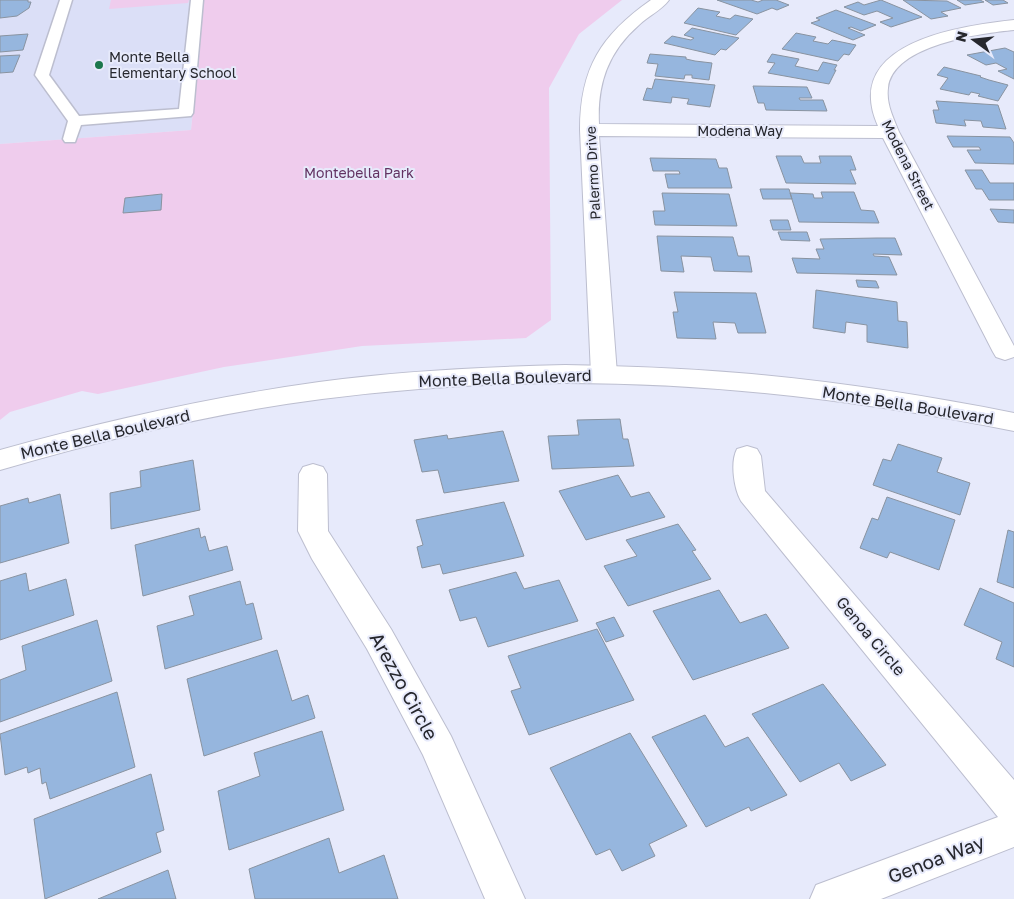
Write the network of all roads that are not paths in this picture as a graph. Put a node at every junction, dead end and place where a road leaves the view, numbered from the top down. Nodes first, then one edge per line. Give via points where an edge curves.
1 (66, 0) edge
2 (197, 0) edge
3 (661, 0) edge
4 (1014, 25) edge
5 (75, 121) junction
6 (590, 130) junction
7 (890, 132) junction
8 (70, 139) dead end
9 (1005, 352) dead end
10 (604, 374) junction
11 (1014, 422) edge
12 (747, 456) dead end
13 (0, 460) edge
14 (313, 474) dead end
15 (1014, 808) edge
16 (1014, 829) edge
17 (505, 899) edge
18 (830, 899) edge

1 - 5 lane via 42,75
2 - 5 lane via 186,113
3 - 6 street, Palermo Drive via 619,35 601,60 591,95
4 - 7 street, Modena Street via 942,37 917,47 897,61 887,71 879,94 879,106
5 - 8 lane
6 - 7 street, Modena Way
6 - 10 street, Palermo Drive
7 - 9 street, Modena Street
10 - 11 street, Monte Bella Boulevard via 768,384 893,400
10 - 13 street, Monte Bella Boulevard via 419,381 295,395 178,415
12 - 15 street, Genoa Circle via 751,494
14 - 17 street, Arezzo Circle via 313,531 379,639 438,747
16 - 18 street, Genoa Way

